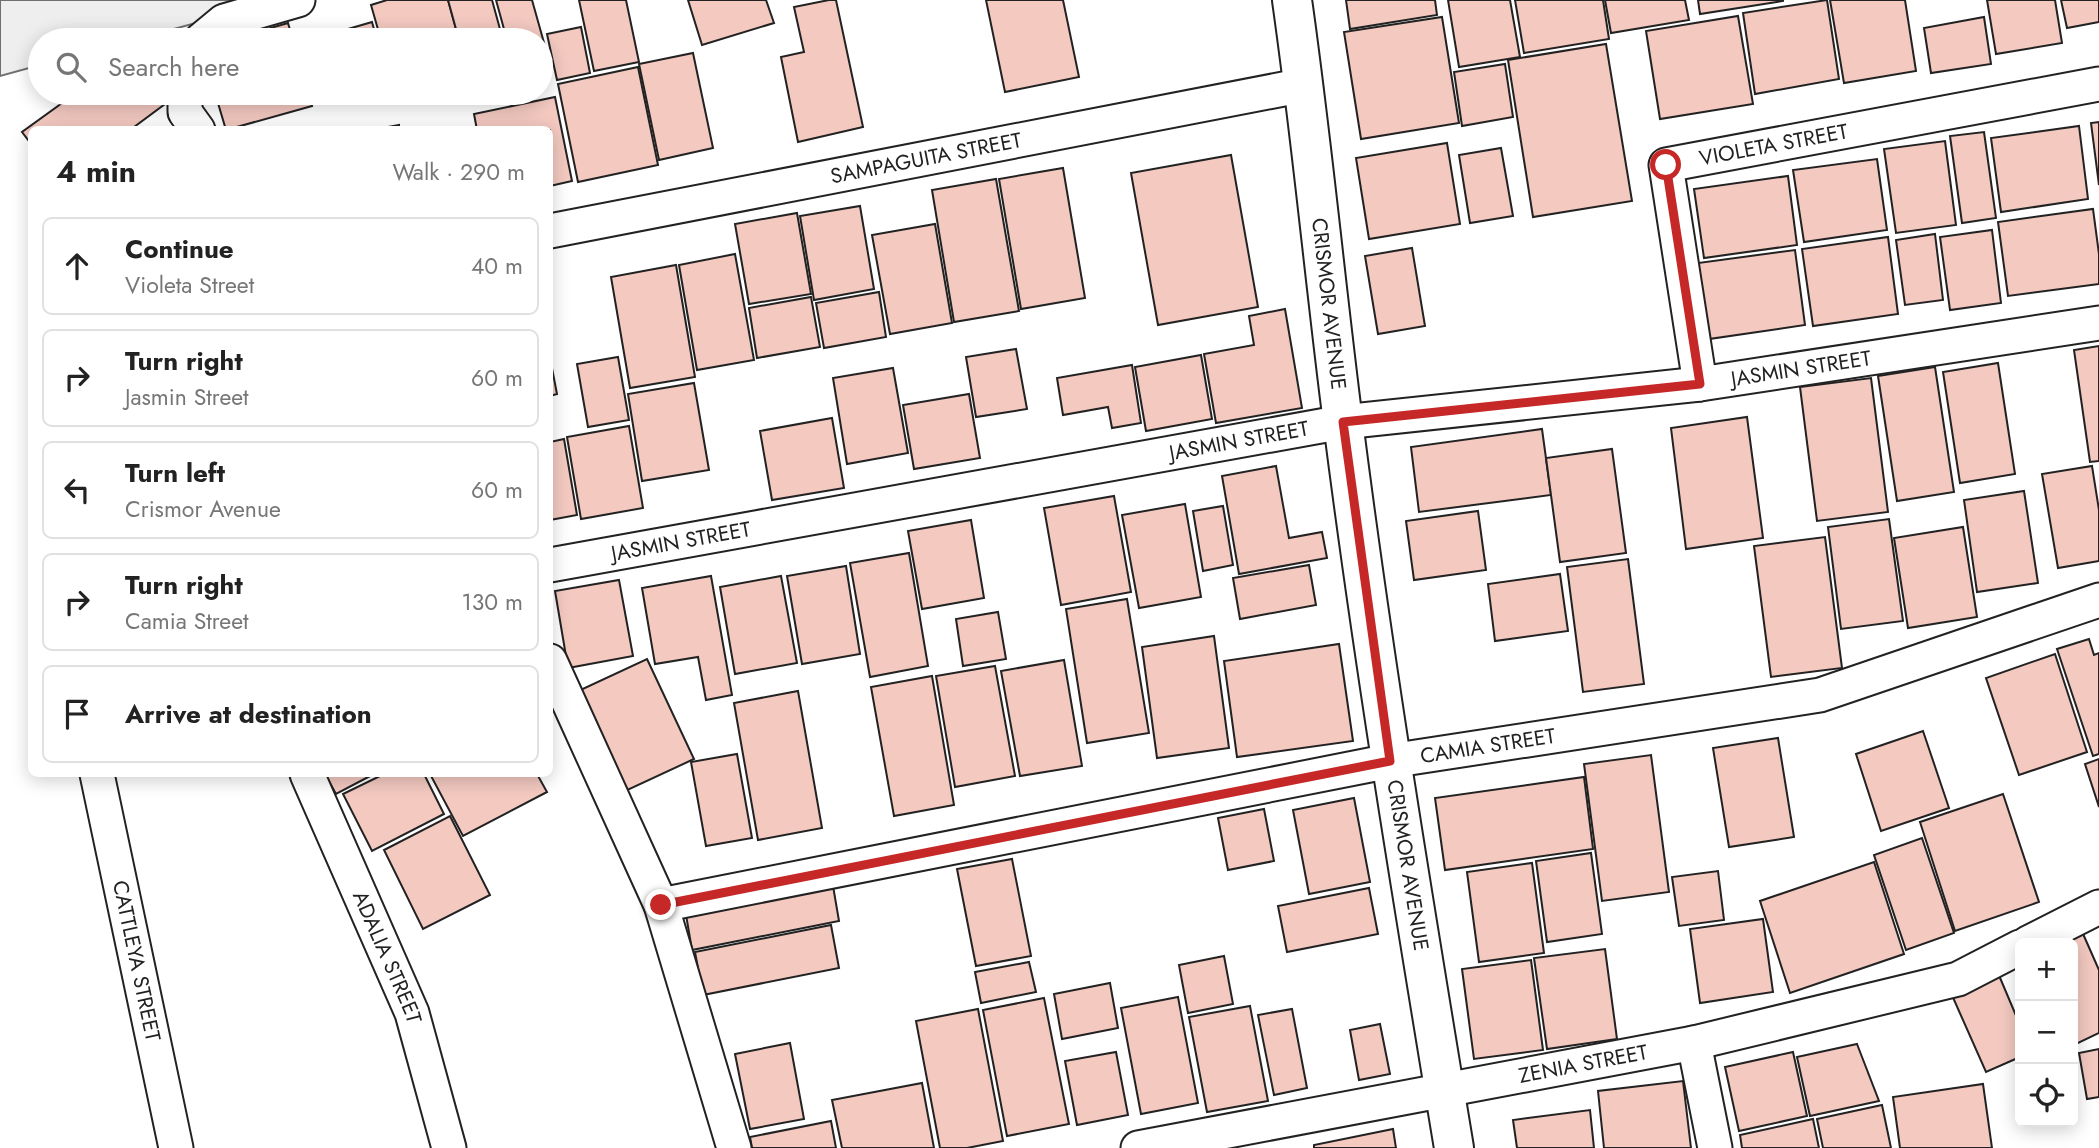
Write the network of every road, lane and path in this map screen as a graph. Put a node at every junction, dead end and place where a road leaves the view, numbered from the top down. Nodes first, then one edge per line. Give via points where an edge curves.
1 (298, 0) edge
2 (1292, 0) edge
3 (221, 28) edge
4 (2099, 84) edge
5 (1304, 85) junction
6 (185, 105) edge
7 (195, 126) edge
8 (553, 230) edge
9 (2099, 323) edge
10 (1700, 384) junction
11 (1343, 422) junction
12 (553, 564) edge
13 (2099, 600) edge
14 (553, 668) edge
15 (1390, 761) junction
16 (98, 777) edge
17 (308, 777) edge
18 (661, 905) junction
19 (2099, 906) edge
20 (2038, 938) edge
21 (2015, 950) edge
22 (1694, 1043) junction
23 (1444, 1089) junction
24 (176, 1148) edge
25 (449, 1148) edge
26 (734, 1148) edge
27 (1138, 1148) edge
28 (1454, 1148) edge
29 (1715, 1148) edge

1 - 3 street
2 - 5 street, CRISMOR AVENUE
4 - 10 street, VIOLETA STREET via 1666,165
5 - 8 street, SAMPAGUITA STREET
5 - 11 street, CRISMOR AVENUE
6 - 7 street
9 - 10 street, JASMIN STREET
10 - 11 street, JASMIN STREET
11 - 12 street, JASMIN STREET
11 - 15 street, CRISMOR AVENUE
13 - 15 street, CAMIA STREET via 1820,695
14 - 18 street
15 - 18 street, CAMIA STREET
15 - 23 street, CRISMOR AVENUE
16 - 24 street, CATTLEYA STREET
17 - 25 street, ADALIA STREET via 412,1013
18 - 26 street
19 - 20 street
21 - 22 street, ZENIA STREET via 1958,979
22 - 23 street, ZENIA STREET
22 - 29 street
23 - 27 street, ZENIA STREET
23 - 28 street, CRISMOR AVENUE

